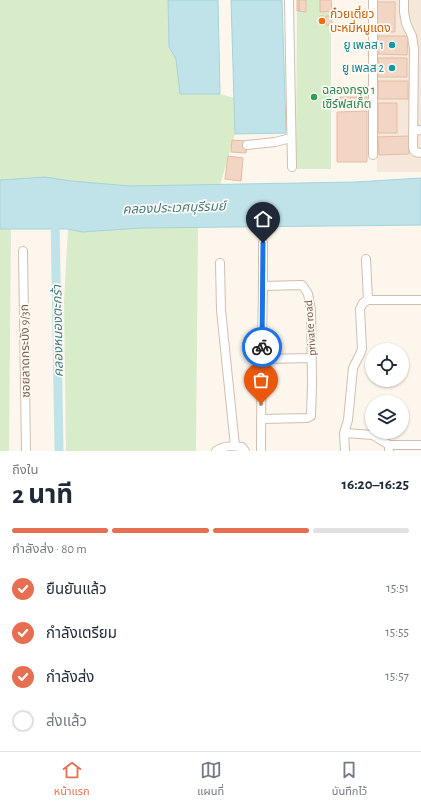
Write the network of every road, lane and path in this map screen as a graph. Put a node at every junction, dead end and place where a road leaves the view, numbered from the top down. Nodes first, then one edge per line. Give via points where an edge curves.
1 (289, 0) edge
2 (373, 0) edge
3 (404, 0) edge
4 (417, 103) edge
5 (417, 131) edge
6 (291, 138) junction
7 (248, 145) dead end
8 (421, 154) edge
9 (373, 155) dead end
10 (292, 167) dead end
11 (263, 243) dead end
12 (23, 251) dead end
13 (366, 259) dead end
14 (220, 263) dead end
15 (263, 286) junction
16 (368, 300) junction
17 (421, 300) edge
18 (312, 358) junction
19 (262, 359) junction
20 (261, 419) junction
21 (344, 433) junction
22 (421, 445) edge
23 (235, 446) junction
24 (389, 448) edge
25 (26, 451) edge
26 (216, 451) edge
27 (245, 451) edge
28 (261, 451) edge
29 (345, 451) edge

1 - 6 street
2 - 9 street
3 - 4 street via 406,23 414,49
4 - 5 street
5 - 8 street via 413,150
6 - 7 street
6 - 10 street
11 - 15 street
12 - 25 street, ซอยลาดกระบัง 9/3ก
13 - 16 street
14 - 23 street via 221,310
15 - 18 street, private road via 302,285 305,289 311,310
15 - 19 street
16 - 17 street
16 - 21 street via 360,309 362,349 353,368 348,420
18 - 19 street
18 - 20 street, private road via 310,417
19 - 20 street
20 - 28 street
21 - 24 street via 374,435
21 - 29 street
22 - 24 street
23 - 26 street
23 - 27 street via 242,447

